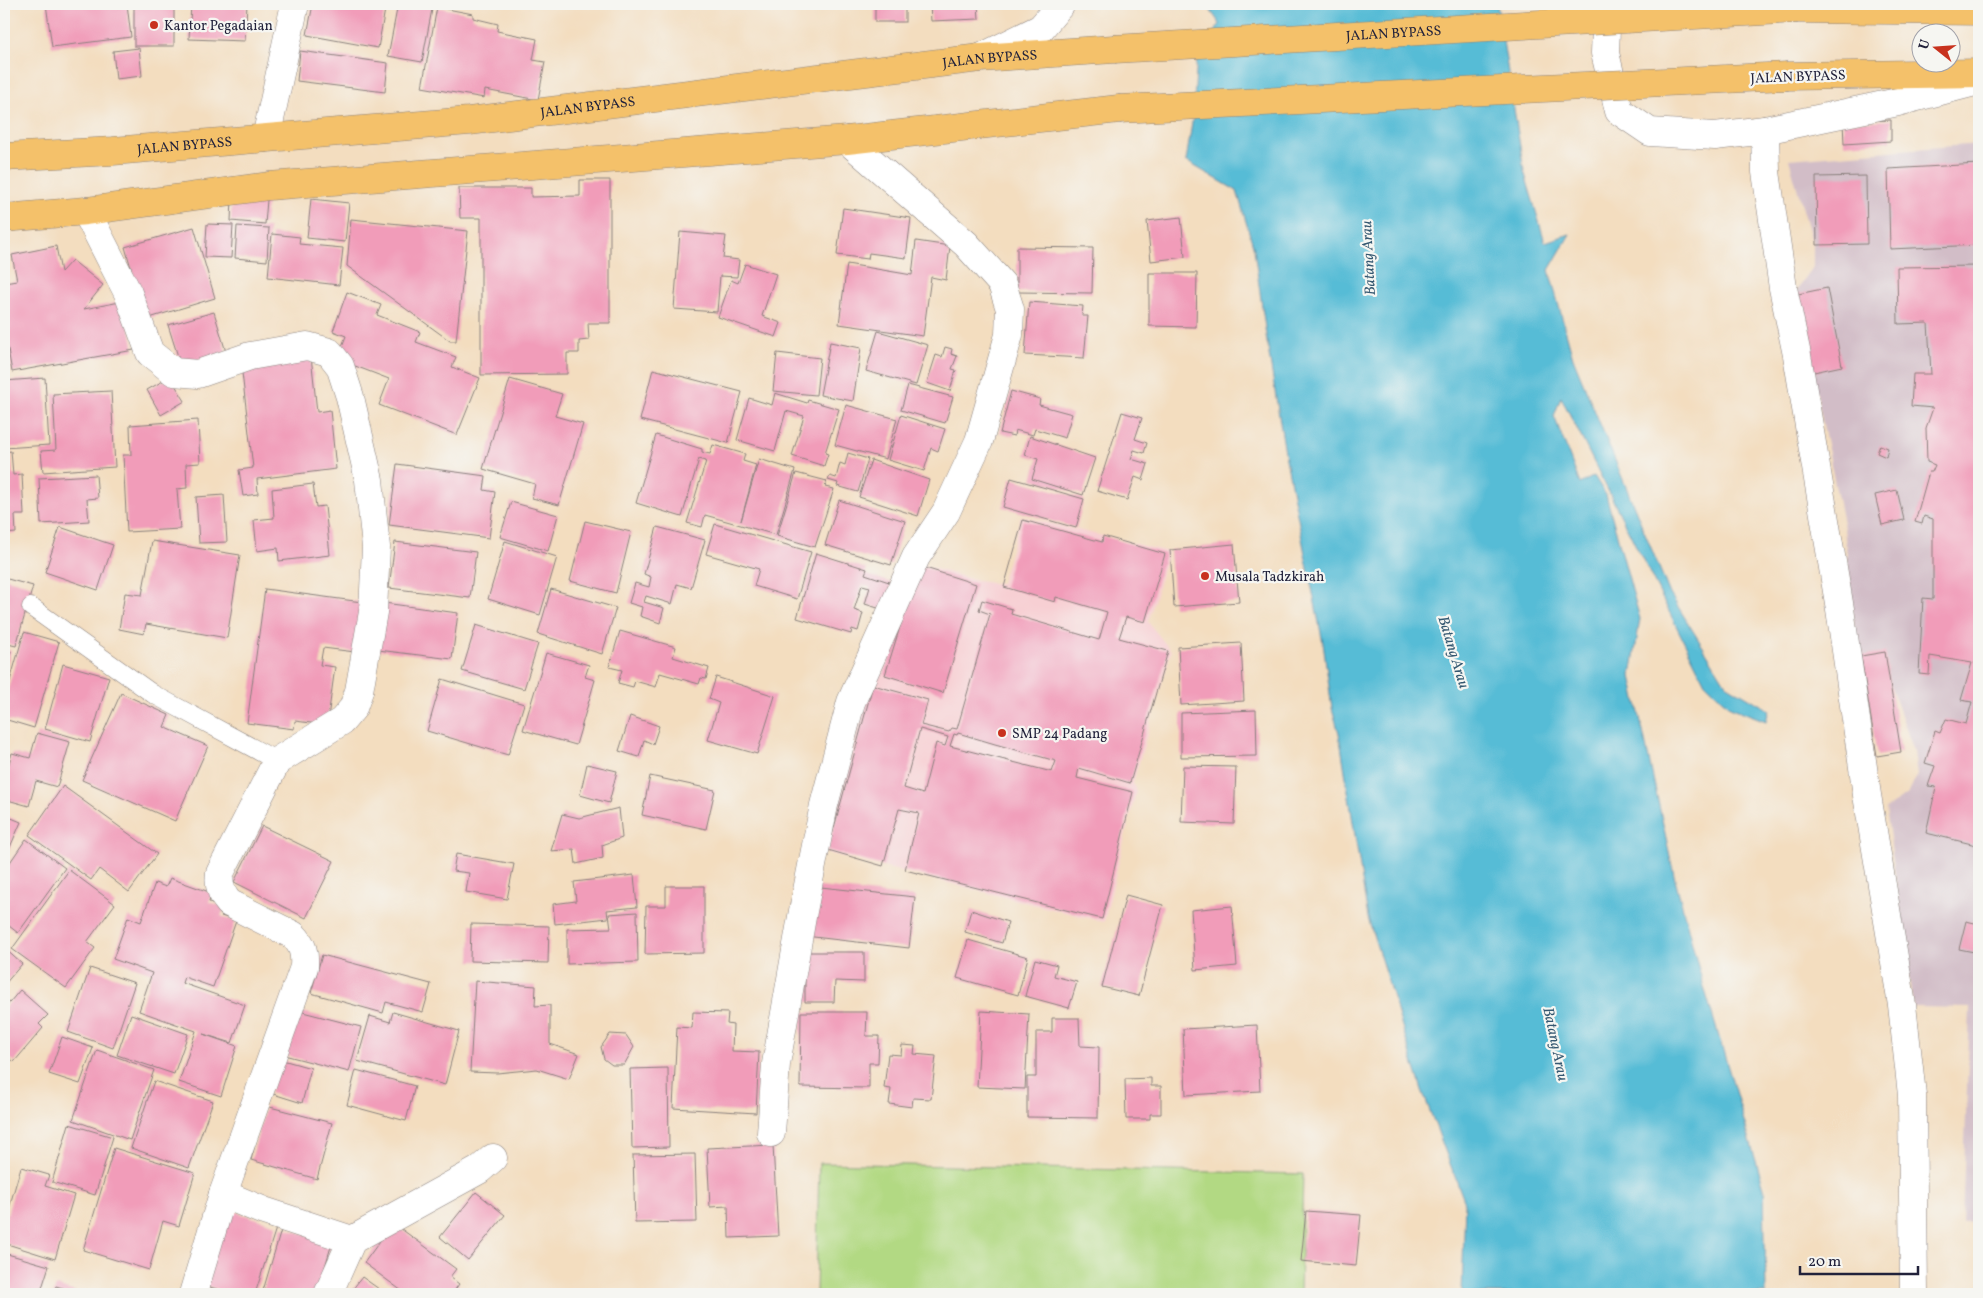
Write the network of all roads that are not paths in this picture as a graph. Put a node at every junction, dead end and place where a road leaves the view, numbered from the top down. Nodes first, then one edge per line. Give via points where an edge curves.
1 (295, 4) edge
2 (1062, 4) edge
3 (1607, 4) edge
4 (1879, 6) edge
5 (1979, 11) edge
6 (980, 58) junction
7 (1979, 72) edge
8 (1979, 81) edge
9 (1766, 130) junction
10 (266, 138) junction
11 (847, 140) junction
12 (4, 157) edge
13 (74, 211) junction
14 (4, 218) edge
15 (31, 607) dead end
16 (278, 761) junction
17 (771, 1133) dead end
18 (493, 1158) dead end
19 (223, 1194) junction
20 (352, 1240) junction
21 (193, 1294) edge
22 (328, 1294) edge
23 (1914, 1294) edge

1 - 10 street
2 - 6 street via 1041,28
3 - 9 street via 1605,53 1619,111 1650,132 1715,136
4 - 5 highway, JALAN BYPASS
4 - 6 highway, JALAN BYPASS, bridge
6 - 10 highway, JALAN BYPASS via 468,121
7 - 11 highway, JALAN BYPASS, bridge via 1788,76 1119,109
8 - 9 street
9 - 23 street via 1766,172 1782,288 1797,355 1837,589 1902,1005 1912,1095
10 - 12 highway, JALAN BYPASS
11 - 13 highway, JALAN BYPASS via 269,186
11 - 17 street via 966,244 1002,284 1010,309 1009,335 979,441 946,512 916,557 851,702 824,805 803,911 776,1064
13 - 14 highway, JALAN BYPASS
13 - 16 street via 128,293 150,353 174,372 198,374 250,356 307,346 329,352 340,366 369,480 376,547 373,612 360,691 353,708 342,722
15 - 16 lane via 153,694
16 - 19 street via 220,872 220,889 229,903 293,935 301,943 304,967
18 - 20 street via 479,1170
19 - 20 street
19 - 21 street
20 - 22 street

